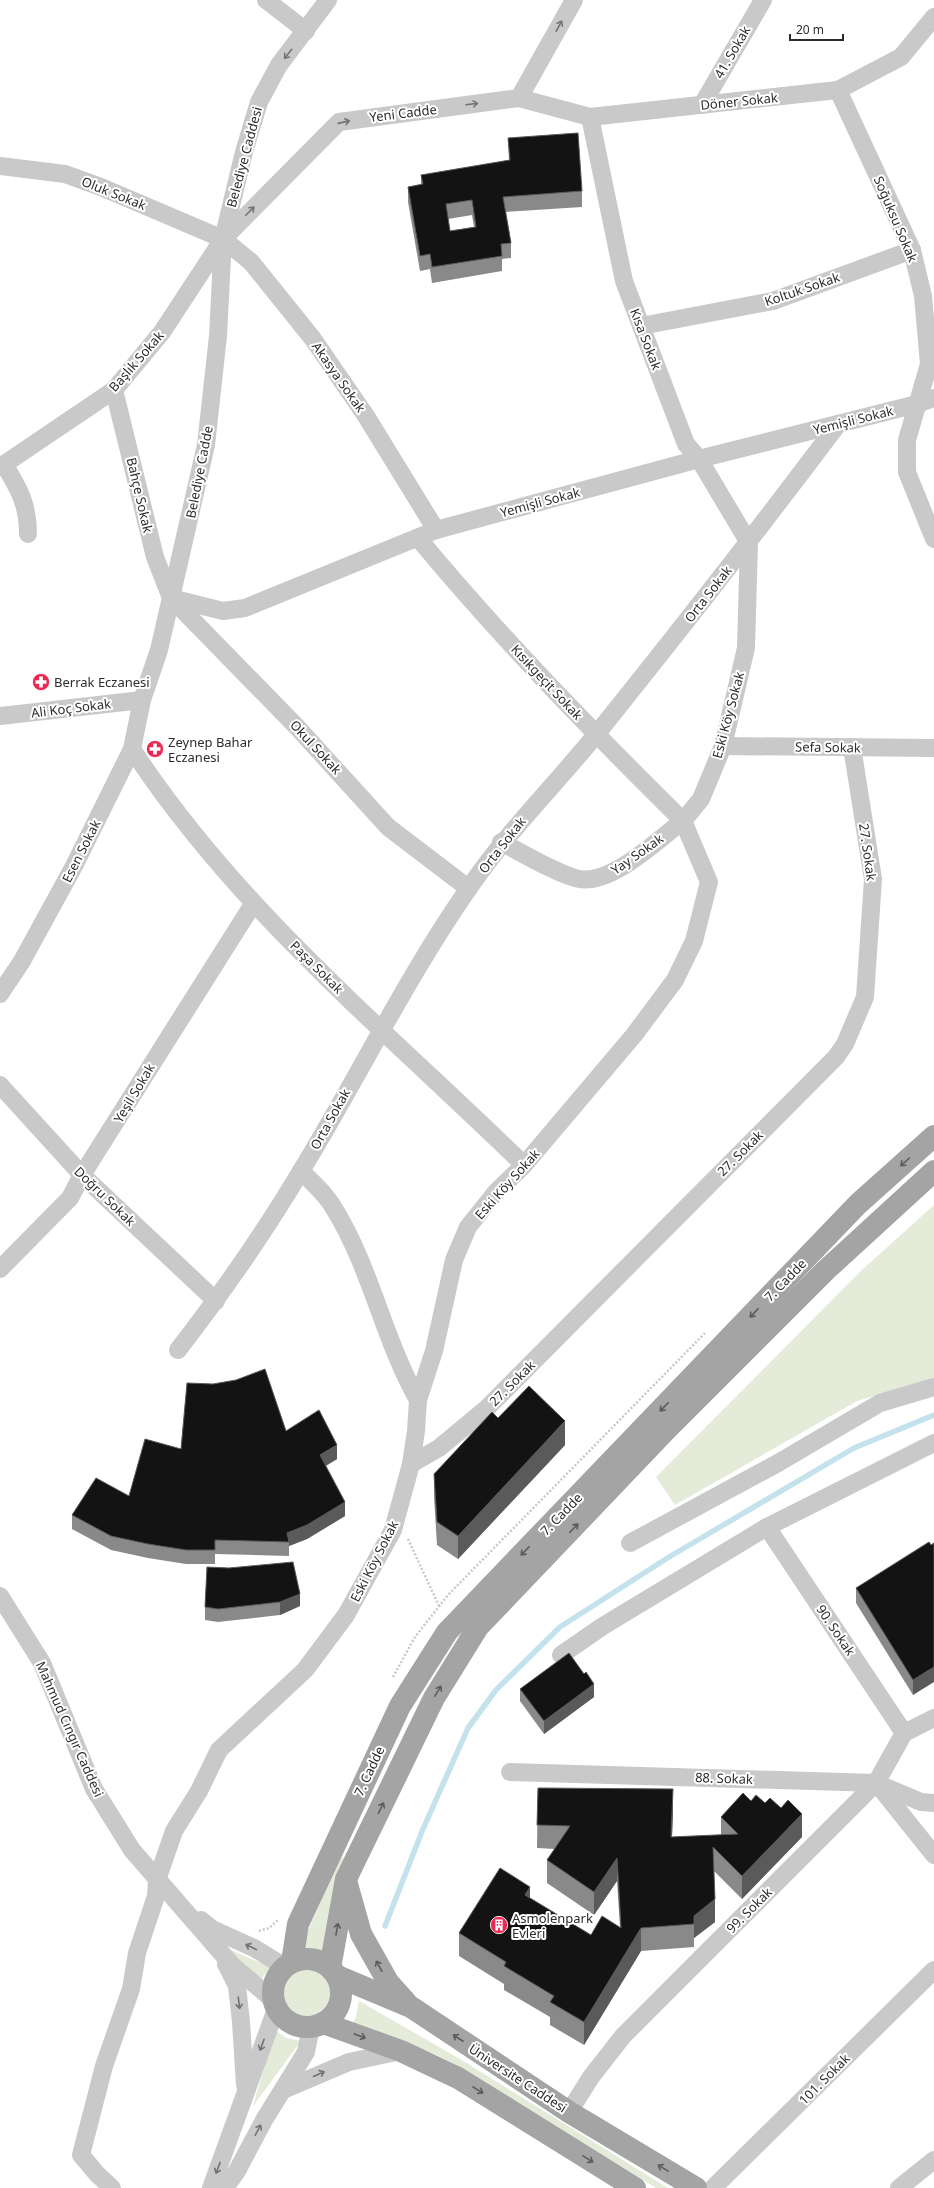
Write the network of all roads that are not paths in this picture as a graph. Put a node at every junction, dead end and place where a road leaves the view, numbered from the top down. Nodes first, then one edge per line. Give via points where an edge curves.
1 (266, 0) edge
2 (328, 0) edge
3 (574, 0) edge
4 (763, 0) edge
5 (934, 17) edge
6 (306, 30) junction
7 (838, 90) junction
8 (519, 98) junction
9 (702, 105) junction
10 (590, 117) junction
11 (0, 166) edge
12 (223, 239) junction
13 (912, 250) junction
14 (641, 326) junction
15 (114, 390) junction
16 (934, 398) edge
17 (917, 404) junction
18 (838, 424) junction
19 (699, 459) junction
20 (2, 466) edge
21 (436, 530) junction
22 (28, 534) dead end
23 (418, 538) junction
24 (934, 539) edge
25 (749, 543) junction
26 (171, 598) junction
27 (142, 700) junction
28 (0, 716) edge
29 (596, 734) junction
30 (723, 746) junction
31 (852, 747) junction
32 (934, 748) edge
33 (132, 749) junction
34 (683, 821) junction
35 (501, 842) junction
36 (468, 888) junction
37 (253, 904) junction
38 (0, 994) edge
39 (380, 1030) junction
40 (0, 1085) edge
41 (934, 1136) edge
42 (524, 1165) junction
43 (301, 1171) junction
44 (934, 1171) edge
45 (82, 1175) junction
46 (0, 1269) edge
47 (216, 1301) junction
48 (178, 1350) dead end
49 (934, 1386) edge
50 (418, 1400) junction
51 (934, 1443) edge
52 (411, 1464) junction
53 (767, 1527) junction
54 (630, 1544) dead end
55 (0, 1596) edge
56 (561, 1655) dead end
57 (934, 1718) edge
58 (904, 1733) junction
59 (510, 1772) dead end
60 (876, 1783) junction
61 (934, 1803) edge
62 (934, 1855) edge
63 (346, 1879) junction
64 (157, 1880) junction
65 (173, 1896) junction
66 (221, 1954) junction
67 (289, 1964) junction
68 (934, 1970) edge
69 (333, 1972) junction
70 (275, 2005) junction
71 (411, 2007) junction
72 (317, 2025) junction
73 (401, 2051) junction
74 (284, 2090) junction
75 (245, 2092) junction
76 (569, 2112) junction
77 (934, 2160) edge
78 (112, 2188) edge
79 (211, 2188) edge
80 (225, 2188) edge
81 (634, 2188) edge
82 (696, 2188) edge
83 (713, 2188) edge
84 (900, 2188) edge

1 - 6 street
2 - 6 street, Belediye Caddesi
8 -> 3 street
4 - 9 street, 41. Sokak
5 - 7 street, Döner Sokak via 901,57
6 -> 12 street, Belediye Caddesi via 279,65 259,102
7 - 9 street, Döner Sokak
7 - 13 street, Soğuksu Sokak
8 - 10 street, Döner Sokak
12 -> 8 street, Yeni Cadde via 339,122
9 - 10 street, Döner Sokak
10 - 14 street, Kısa Sokak via 624,281
11 - 12 street, Oluk Sokak via 65,174
12 - 15 street, Başlık Sokak via 162,332
12 - 21 street, Akasya Sokak via 251,262 313,339 366,416
12 - 26 street, Belediye Cadde via 218,336 206,445
13 - 14 street, Koltuk Sokak via 773,301
13 - 17 street, Soğuksu Sokak via 923,296 929,364
14 - 19 street, Kısa Sokak via 686,444
15 - 20 street, Başlık Sokak
15 - 26 street, Bahçe Sokak via 155,557
16 - 17 street, Yemişli Sokak
17 - 18 street, Yemişli Sokak
17 - 24 street, Soğuksu Sokak via 907,440 907,472
18 - 19 street, Yemişli Sokak
18 - 25 street, Orta Sokak
19 - 21 street, Yemişli Sokak
19 - 25 street, Kısa Sokak
20 - 22 street via 21,492 28,515
21 - 23 street, Yemişli Sokak
23 - 26 street, Yemişli Sokak via 245,608 223,611
23 - 29 street, Kısıkgeçit Sokak via 467,597
25 - 29 street, Orta Sokak
25 - 30 street, Eski Köy Sokak via 746,648
26 - 27 street, Belediye Cadde via 159,650
26 - 36 street, Okul Sokak via 297,727 388,827
27 - 28 street, Ali Koç Sokak
27 - 33 street, Esen Sokak
29 - 34 street, Kısıkgeçit Sokak
29 - 35 street, Orta Sokak
30 - 31 street, Sefa Sokak
30 - 34 street, Eski Köy Sokak via 701,799
31 - 32 street, Sefa Sokak
31 - 52 street, 27. Sokak via 874,879 865,997 845,1044 836,1057 486,1409 439,1448
33 - 37 street, Paşa Sokak via 160,792
33 - 38 street, Esen Sokak via 74,866 22,961
34 - 35 street, Yay Sokak via 616,871 596,879 578,879
34 - 42 street, Eski Köy Sokak via 709,882 694,941 675,980 634,1035
35 - 36 street, Orta Sokak
36 - 39 street, Orta Sokak
37 - 39 street, Paşa Sokak
37 - 45 street, Yeşil Sokak
39 - 42 street, Paşa Sokak
39 - 43 street, Orta Sokak
40 - 45 street, Doğru Sokak
41 -> 67 main road, 7. Cadde via 858,1204 446,1632 400,1706 298,1924
42 - 50 street, Eski Köy Sokak via 496,1192 468,1227 454,1260 434,1351
43 - 47 street, Orta Sokak
43 - 50 street via 335,1209 347,1232 402,1372
63 -> 44 main road, 7. Cadde via 434,1698 478,1627 667,1429 826,1270
45 - 46 street, Yeşil Sokak via 70,1198
45 - 47 street, Doğru Sokak
47 - 48 street, Orta Sokak
49 - 54 street via 880,1403 778,1464
50 - 52 street, Eski Köy Sokak
51 - 53 street
52 - 64 street, Eski Köy Sokak via 393,1530 365,1584 306,1670 219,1750 199,1791 174,1831
53 - 56 street via 603,1626
53 - 58 street, 90. Sokak
55 - 64 street, Mahmud Cıngır Caddesi via 42,1663 94,1789 132,1850
57 - 58 street
58 - 60 street, 99. Sokak
59 - 60 street, 88. Sokak
60 - 61 street, 88. Sokak via 921,1802
60 - 62 street
60 - 76 street, 99. Sokak via 623,2036 591,2077
69 -> 63 main road, 7. Cadde
71 -> 63 main road via 388,1982 361,1934
64 - 65 street, Mahmud Cıngır Caddesi
64 - 78 street, Eski Köy Sokak via 156,1896 137,1953 131,1989 104,2066 81,2154
65 - 66 street, Mahmud Cıngır Caddesi
67 -> 65 street, Mahmud Cıngır Caddesi via 212,1929
66 - 70 street, Mahmud Cıngır Caddesi
66 -> 75 street via 237,1986
67 - 69 main road via 312,1959
67 - 70 main road via 274,1982
68 - 83 street, 101. Sokak
69 - 71 main road, Üniversite Caddesi
69 - 72 main road via 341,1993 340,2002 336,2011
70 - 72 main road via 291,2024 305,2027
70 -> 75 street
76 -> 71 main road, Üniversite Caddesi
72 -> 73 main road
72 - 74 street via 306,2052
74 -> 73 street via 349,2062
73 -> 81 main road via 458,2078
80 -> 74 street
75 -> 79 street
82 -> 76 main road, Üniversite Caddesi
77 - 84 street

